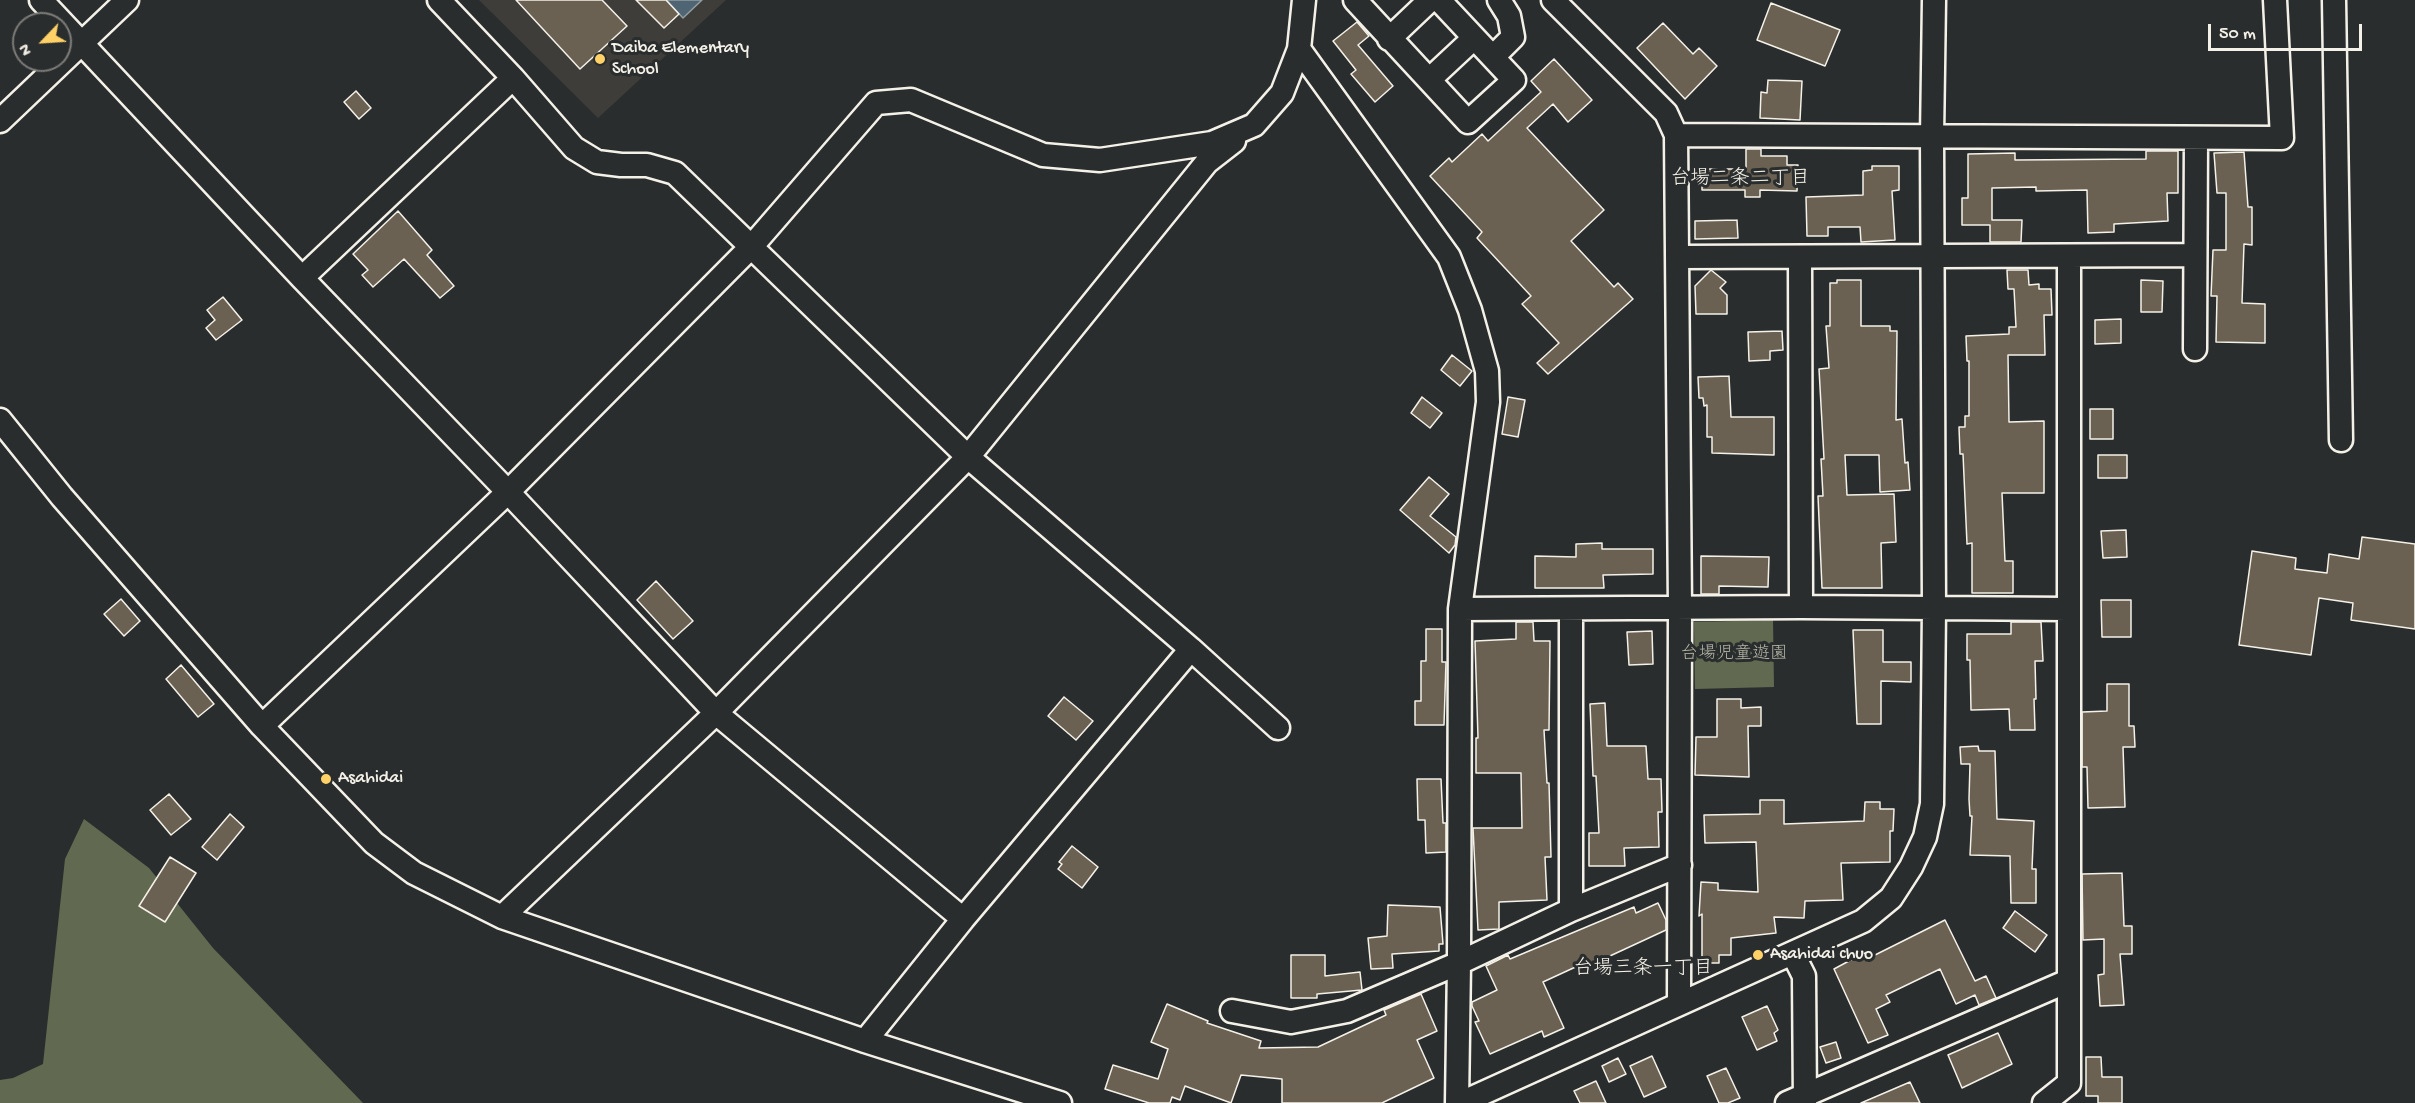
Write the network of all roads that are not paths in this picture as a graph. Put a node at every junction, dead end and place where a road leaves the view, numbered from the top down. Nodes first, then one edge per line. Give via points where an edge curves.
1 (41, 0) edge
2 (127, 0) edge
3 (439, 0) edge
4 (1304, 0) edge
5 (1354, 0) edge
6 (1430, 0) edge
7 (1439, 0) edge
8 (1499, 0) edge
9 (1553, 0) edge
10 (1934, 0) edge
11 (2275, 0) edge
12 (2334, 0) edge
13 (1474, 38) junction
14 (1389, 39) junction
15 (82, 43) junction
16 (1299, 49) junction
17 (1493, 57) junction
18 (513, 78) junction
19 (1429, 80) junction
20 (0, 121) edge
21 (1254, 125) junction
22 (1676, 135) junction
23 (1932, 137) junction
24 (2196, 139) junction
25 (752, 246) junction
26 (2195, 255) junction
27 (2069, 256) junction
28 (1678, 257) junction
29 (1800, 257) junction
30 (1933, 257) junction
31 (302, 278) junction
32 (2195, 349) dead end
33 (0, 420) edge
34 (2341, 440) dead end
35 (968, 457) junction
36 (508, 492) junction
37 (1801, 607) junction
38 (1935, 608) junction
39 (1460, 609) junction
40 (1571, 609) junction
41 (1680, 609) junction
42 (2068, 609) junction
43 (1191, 650) junction
44 (716, 713) junction
45 (262, 726) junction
46 (1278, 728) dead end
47 (1680, 865) junction
48 (1571, 910) junction
49 (502, 917) junction
50 (963, 919) junction
51 (1793, 954) junction
52 (1459, 963) junction
53 (2068, 981) junction
54 (1679, 1004) junction
55 (1232, 1011) dead end
56 (865, 1041) junction
57 (1022, 1097) edge
58 (1799, 1100) edge
59 (1060, 1103) edge
60 (1459, 1103) edge
61 (2044, 1103) edge

1 - 15 street
2 - 15 street
3 - 18 street
4 - 16 street
5 - 14 street
6 - 14 street
7 - 13 street
8 - 17 street via 1509,16 1513,37
9 - 22 street via 1666,113
10 - 23 street
11 - 24 street via 2282,138
12 - 34 street
13 - 17 street
13 - 19 street
14 - 19 street
15 - 20 street
15 - 31 street
16 - 21 street via 1282,93
16 - 39 street via 1449,257 1470,310 1487,371 1488,402
17 - 19 street via 1514,80 1468,122
18 - 25 street via 574,148 597,162 647,165 675,173
18 - 31 street
21 - 25 street via 1212,143 1100,160 1043,155 911,100 876,103
21 - 35 street via 1207,162
22 - 23 street
22 - 28 street
23 - 24 street
23 - 30 street
24 - 26 street
25 - 35 street
25 - 36 street
26 - 27 street
26 - 32 street
27 - 30 street
27 - 42 street
28 - 29 street
28 - 41 street
29 - 30 street
29 - 37 street
30 - 38 street
31 - 36 street
33 - 45 street
35 - 43 street
35 - 44 street
36 - 44 street
36 - 45 street
37 - 38 street
37 - 41 street
38 - 42 street
38 - 51 street via 1932,804 1925,837 1891,898 1863,921
39 - 40 street
39 - 52 street
40 - 41 street
40 - 48 street
41 - 47 street
42 - 53 street
43 - 46 street
43 - 50 street
44 - 49 street
44 - 50 street
45 - 49 street via 374,843 414,873
47 - 48 street
47 - 54 street
48 - 52 street
49 - 56 street
50 - 56 street
51 - 54 street
51 - 58 street via 1804,976
52 - 55 street via 1347,1011 1291,1023
52 - 60 street
53 - 58 street
53 - 61 street via 2069,1083
54 - 60 street
56 - 57 street
57 - 59 street

